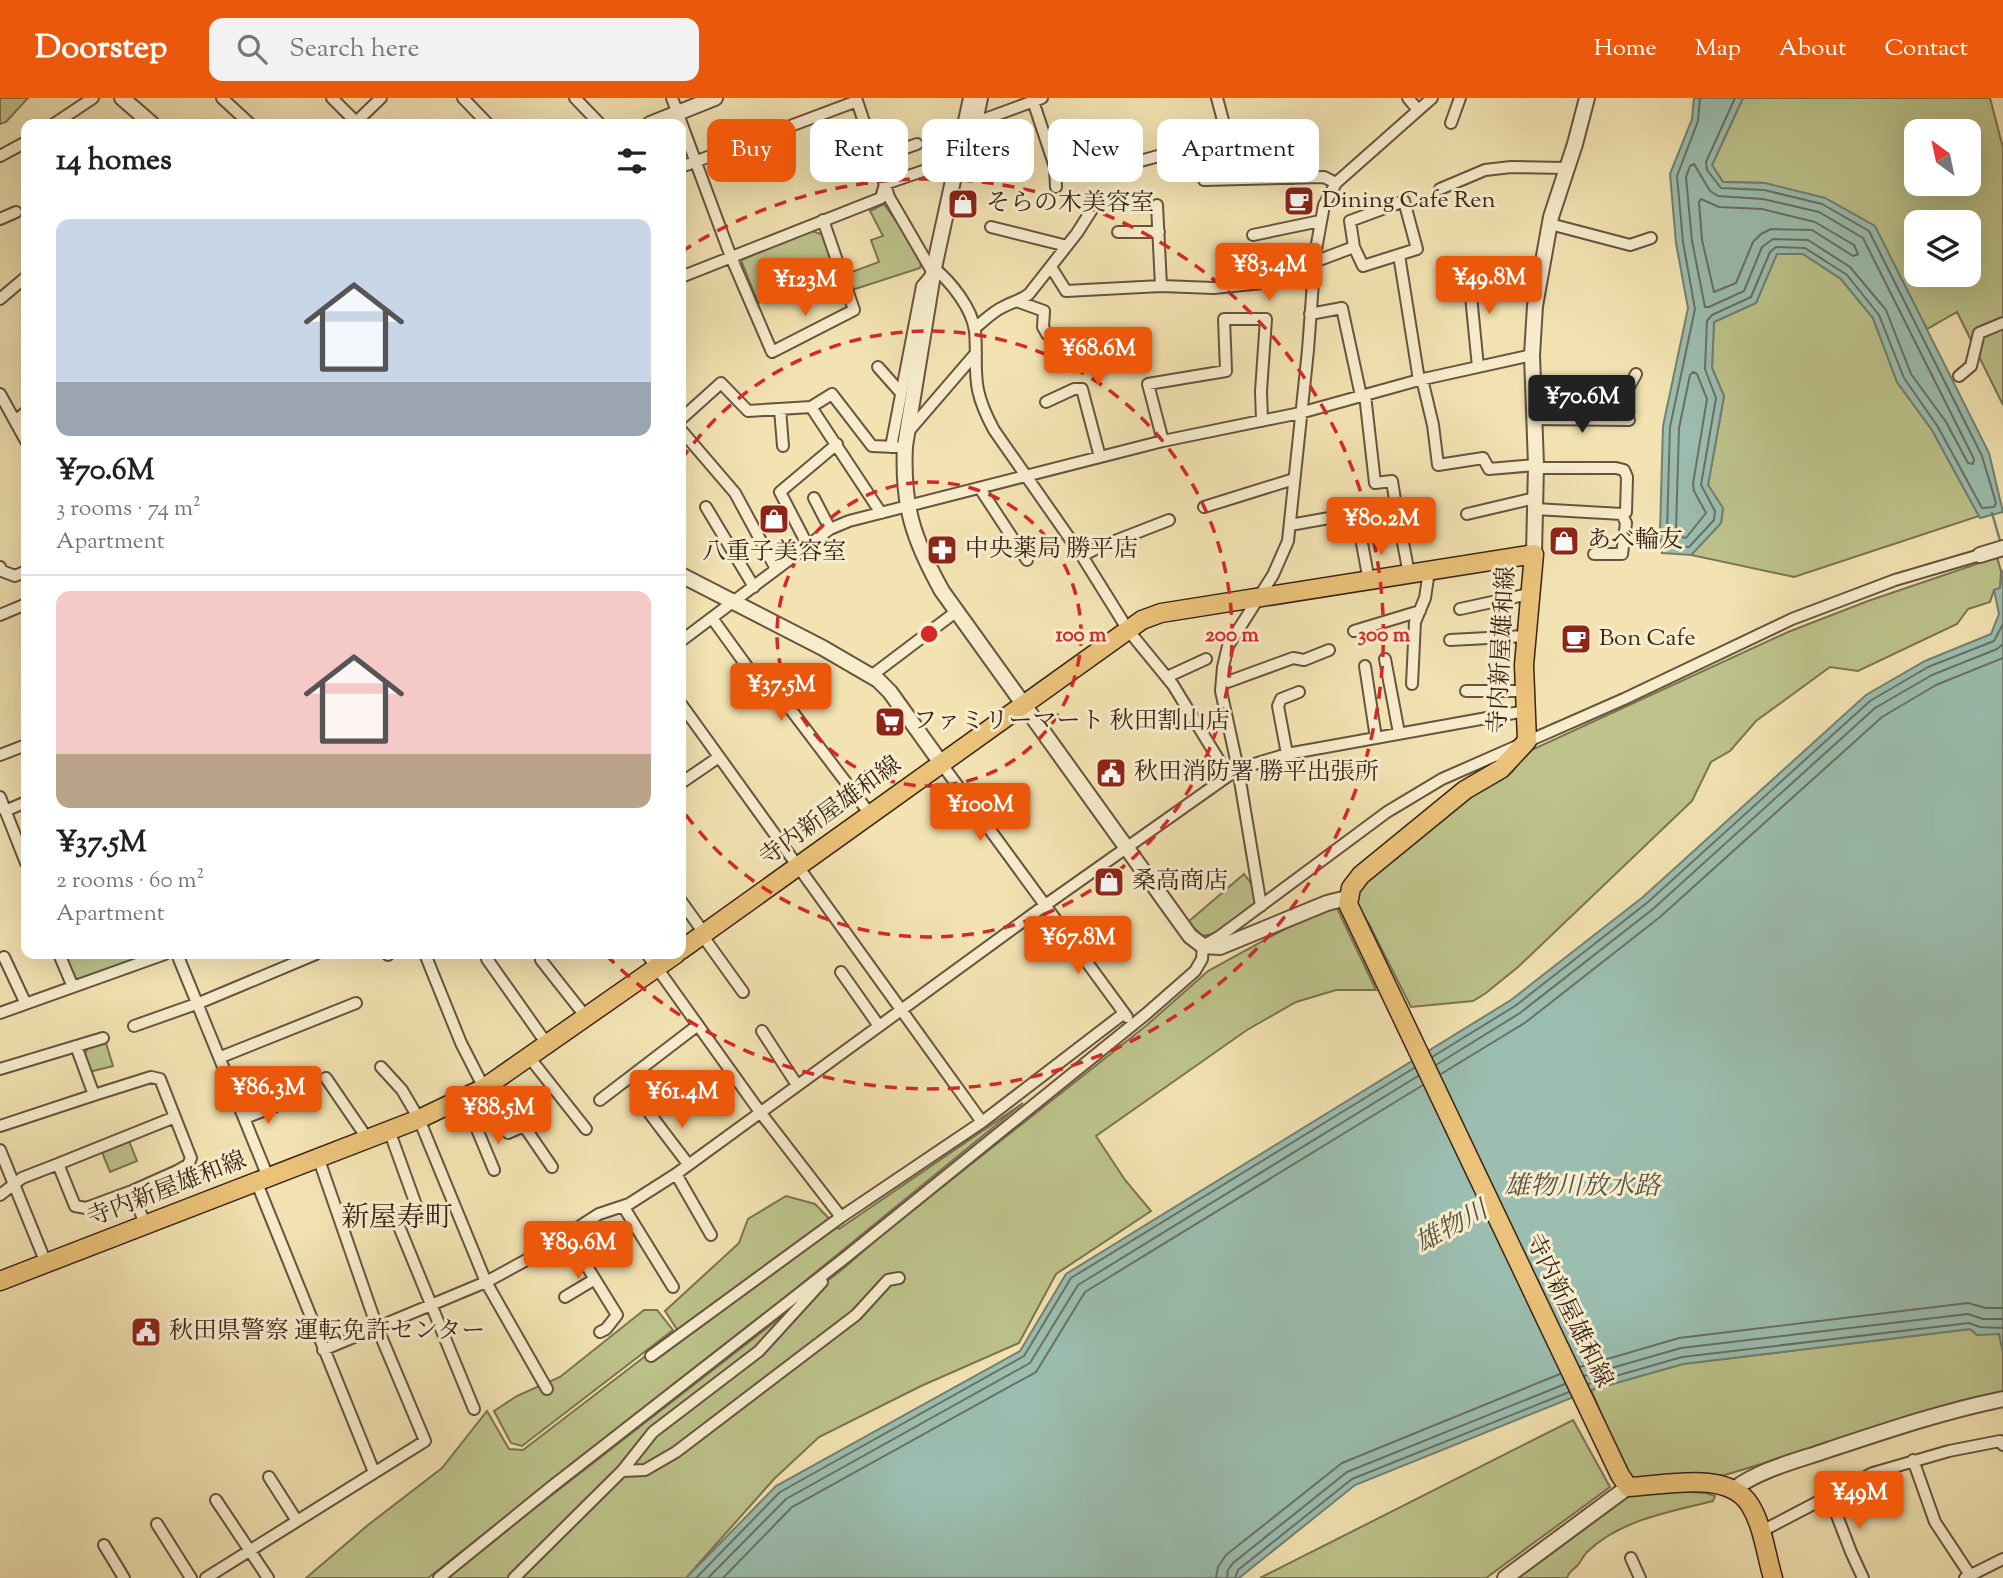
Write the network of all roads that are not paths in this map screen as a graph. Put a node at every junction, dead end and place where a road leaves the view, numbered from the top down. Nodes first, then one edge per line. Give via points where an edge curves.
1 (93, 98) edge
2 (222, 98) edge
3 (332, 98) edge
4 (381, 98) edge
5 (463, 98) edge
6 (575, 98) edge
7 (672, 98) edge
8 (715, 98) edge
9 (971, 98) edge
10 (982, 98) edge
11 (1217, 98) edge
12 (1408, 98) edge
13 (1432, 98) edge
14 (1460, 98) edge
15 (1587, 98) edge
16 (124, 99) edge
17 (857, 99) edge
18 (1037, 100) edge
19 (1418, 110) junction
20 (676, 113) junction
21 (62, 119) edge
22 (146, 119) edge
23 (245, 119) edge
24 (351, 119) edge
25 (361, 119) edge
26 (483, 119) edge
27 (595, 119) edge
28 (662, 119) edge
29 (678, 119) edge
30 (864, 119) edge
31 (971, 119) edge
32 (973, 119) edge
33 (985, 119) edge
34 (1223, 119) edge
35 (1451, 123) dead end
36 (686, 138) edge
37 (917, 144) dead end
38 (21, 145) edge
39 (908, 147) edge
40 (0, 156) edge
41 (695, 161) junction
42 (686, 165) edge
43 (1566, 168) junction
44 (922, 171) edge
45 (1319, 177) edge
46 (953, 182) edge
47 (1336, 183) junction
48 (885, 184) junction
49 (1056, 187) dead end
50 (1440, 189) dead end
51 (1100, 197) dead end
52 (1157, 205) dead end
53 (16, 212) dead end
54 (0, 219) edge
55 (824, 220) junction
56 (1320, 221) junction
57 (1550, 225) junction
58 (991, 227) dead end
59 (1118, 232) dead end
60 (1159, 232) junction
61 (1253, 235) dead end
62 (1651, 238) dead end
63 (1067, 246) junction
64 (1354, 247) junction
65 (1399, 254) junction
66 (732, 257) junction
67 (1314, 262) junction
68 (1051, 267) junction
69 (934, 270) junction
70 (686, 275) edge
71 (1312, 278) junction
72 (1460, 280) dead end
73 (21, 282) edge
74 (1161, 286) junction
75 (0, 299) edge
76 (1019, 302) junction
77 (1310, 314) junction
78 (2003, 323) edge
79 (975, 328) junction
80 (1081, 336) dead end
81 (975, 353) junction
82 (1532, 355) junction
83 (1478, 367) junction
84 (878, 368) dead end
85 (1636, 374) dead end
86 (1959, 376) dead end
87 (1420, 380) junction
88 (901, 393) junction
89 (1534, 393) junction
90 (0, 394) edge
91 (1363, 395) junction
92 (1046, 402) dead end
93 (811, 407) junction
94 (780, 409) junction
95 (1300, 413) junction
96 (686, 414) edge
97 (21, 416) edge
98 (1535, 419) junction
99 (1629, 420) dead end
100 (15, 421) junction
101 (1262, 421) junction
102 (21, 432) edge
103 (686, 436) edge
104 (1163, 441) junction
105 (901, 442) junction
106 (837, 444) junction
107 (783, 446) dead end
108 (1100, 457) junction
109 (1536, 466) junction
110 (1027, 477) junction
111 (1294, 479) junction
112 (981, 489) junction
113 (814, 498) dead end
114 (1535, 504) junction
115 (1396, 506) junction
116 (706, 507) dead end
117 (907, 507) junction
118 (1205, 507) dead end
119 (881, 513) junction
120 (1466, 514) dead end
121 (1622, 514) junction
122 (1169, 520) dead end
123 (1290, 525) junction
124 (830, 529) junction
125 (1361, 538) dead end
126 (808, 546) junction
127 (2003, 548) edge
128 (1534, 554) junction
129 (1594, 554) dead end
130 (1980, 555) joint
131 (1082, 556) junction
132 (1027, 560) dead end
133 (0, 567) edge
134 (775, 567) dead end
135 (1429, 571) junction
136 (21, 573) edge
137 (1409, 574) junction
138 (686, 578) edge
139 (1369, 581) junction
140 (754, 587) junction
141 (1529, 594) junction
142 (1258, 598) junction
143 (735, 602) junction
144 (21, 606) edge
145 (1460, 609) dead end
146 (957, 611) junction
147 (1420, 611) junction
148 (0, 615) edge
149 (712, 618) junction
150 (1128, 630) junction
151 (1353, 631) dead end
152 (1526, 636) junction
153 (686, 637) edge
154 (1450, 640) dead end
155 (1329, 650) dead end
156 (1206, 659) dead end
157 (1385, 659) dead end
158 (1364, 666) dead end
159 (871, 676) junction
160 (1167, 677) junction
161 (1222, 684) junction
162 (1412, 684) dead end
163 (1466, 691) dead end
164 (1525, 691) junction
165 (1298, 692) dead end
166 (1024, 704) junction
167 (1526, 710) junction
168 (686, 712) edge
169 (1399, 733) junction
170 (1376, 738) junction
171 (1527, 741) junction
172 (21, 747) edge
173 (1287, 754) junction
174 (0, 755) edge
175 (719, 757) junction
176 (941, 763) junction
177 (1233, 772) junction
178 (686, 780) edge
179 (0, 797) edge
180 (21, 804) edge
181 (5, 811) junction
182 (870, 814) junction
183 (1127, 848) junction
184 (21, 851) edge
185 (798, 867) junction
186 (1349, 904) junction
187 (1044, 906) junction
188 (1261, 906) junction
189 (686, 908) edge
190 (703, 934) junction
191 (686, 946) edge
192 (1203, 946) junction
193 (4, 957) dead end
194 (61, 959) edge
195 (151, 959) edge
196 (179, 959) edge
197 (304, 959) edge
198 (427, 959) edge
199 (487, 959) dead end
200 (541, 960) dead end
201 (652, 960) edge
202 (841, 972) dead end
203 (73, 987) junction
204 (743, 992) dead end
205 (25, 1002) junction
206 (199, 1003) junction
207 (356, 1003) dead end
208 (902, 1009) junction
209 (0, 1013) edge
210 (1123, 1014) junction
211 (586, 1017) junction
212 (1134, 1023) junction
213 (698, 1025) junction
214 (134, 1026) dead end
215 (879, 1026) junction
216 (762, 1031) dead end
217 (103, 1038) dead end
218 (547, 1044) junction
219 (76, 1046) junction
220 (221, 1057) junction
221 (528, 1057) junction
222 (381, 1067) dead end
223 (0, 1069) edge
224 (326, 1078) dead end
225 (797, 1085) junction
226 (484, 1088) junction
227 (94, 1095) junction
228 (464, 1098) junction
229 (600, 1100) dead end
230 (281, 1104) dead end
231 (760, 1112) junction
232 (650, 1114) dead end
233 (175, 1117) junction
234 (245, 1118) junction
235 (419, 1119) junction
236 (982, 1122) junction
237 (0, 1126) edge
238 (586, 1129) dead end
239 (388, 1130) junction
240 (367, 1138) junction
241 (0, 1150) edge
242 (318, 1157) junction
243 (58, 1164) junction
244 (688, 1164) junction
245 (552, 1167) dead end
246 (494, 1170) dead end
247 (676, 1174) junction
248 (262, 1179) junction
249 (13, 1187) junction
250 (132, 1191) junction
251 (0, 1195) edge
252 (623, 1206) junction
253 (420, 1216) dead end
254 (841, 1217) junction
255 (145, 1224) junction
256 (398, 1224) dead end
257 (567, 1234) junction
258 (711, 1235) dead end
259 (846, 1257) junction
260 (46, 1263) junction
261 (899, 1278) dead end
262 (595, 1279) junction
263 (0, 1282) edge
264 (486, 1282) junction
265 (673, 1287) dead end
266 (565, 1297) dead end
267 (430, 1305) junction
268 (377, 1327) junction
269 (600, 1332) dead end
270 (323, 1350) junction
271 (651, 1356) dead end
272 (547, 1389) dead end
273 (2003, 1399) edge
274 (474, 1409) dead end
275 (2003, 1445) edge
276 (1913, 1460) junction
277 (622, 1471) junction
278 (374, 1472) junction
279 (269, 1477) dead end
280 (1624, 1481) junction
281 (1734, 1489) junction
282 (1829, 1495) junction
283 (216, 1500) dead end
284 (297, 1521) junction
285 (157, 1524) dead end
286 (1760, 1532) junction
287 (104, 1545) dead end
288 (249, 1551) junction
289 (1631, 1558) dead end
290 (2003, 1559) edge
291 (1770, 1577) edge
292 (1968, 1577) edge
293 (124, 1578) edge
294 (191, 1578) edge
295 (206, 1578) edge
296 (268, 1578) edge
297 (439, 1578) edge
298 (514, 1578) edge
299 (1505, 1578) edge
300 (1640, 1578) edge
301 (1863, 1578) edge

1 - 21 street
2 - 23 street
3 - 24 street
4 - 25 street
5 - 26 street
6 - 27 street
7 - 20 street
8 - 20 street
9 - 31 street
10 - 32 street
11 - 34 street
12 - 19 street
13 - 19 street
14 - 35 street
15 - 43 street
16 - 22 street
17 - 30 street
17 - 41 street
18 - 33 street
18 - 49 street
19 - 47 street
20 - 28 street
20 - 29 street
36 - 41 street
37 - 39 street
38 - 40 street
41 - 42 street
41 - 66 street
43 - 50 street via 1485,170
43 - 57 street
44 - 48 street
45 - 47 street
46 - 69 street
47 - 56 street
48 - 55 street via 881,198
48 - 69 street
51 - 63 street
52 - 60 street
53 - 54 street
55 - 66 street
55 - 66 street via 854,310 772,352
56 - 61 street
56 - 67 street
57 - 62 street via 1630,245
57 - 82 street via 1535,306
58 - 63 street
59 - 60 street
60 - 74 street
63 - 68 street
64 - 65 street via 1363,266
64 - 65 street via 1350,220 1404,201 1417,249
64 - 67 street
65 - 87 street
66 - 70 street
67 - 71 street
68 - 74 street via 1066,292
68 - 76 street
69 - 79 street via 944,276 964,304
69 - 88 street via 922,286
69 - 105 street
71 - 74 street via 1214,288
71 - 77 street
72 - 83 street via 1471,296
73 - 75 street
76 - 79 street via 1006,304
76 - 80 street via 1044,310 1047,334
77 - 91 street via 1342,308
77 - 95 street
78 - 86 street via 1979,333 1971,366
79 - 81 street
81 - 105 street
81 - 110 street via 982,408
82 - 83 street
82 - 89 street
83 - 87 street
84 - 88 street
85 - 89 street via 1630,385 1573,396
87 - 91 street
87 - 109 street via 1438,465 1483,458 1489,470
88 - 105 street
89 - 98 street
90 - 100 street
91 - 95 street
91 - 115 street via 1375,484 1392,481
92 - 108 street via 1082,389
93 - 94 street
93 - 105 street via 832,394 872,446
93 - 106 street
94 - 96 street via 748,411 721,383
94 - 107 street
95 - 101 street
95 - 111 street
97 - 100 street
98 - 99 street
98 - 109 street
100 - 102 street
101 - 104 street
101 - 104 street via 1266,319 1224,318 1226,371 1148,384
103 - 134 street via 735,493
104 - 108 street
105 - 117 street
106 - 119 street
106 - 126 street via 780,492
108 - 110 street
109 - 114 street
109 - 121 street via 1624,470 1626,512
110 - 112 street
110 - 131 street
111 - 118 street
111 - 123 street
112 - 117 street
112 - 132 street
113 - 124 street
114 - 120 street
114 - 121 street
114 - 128 street
115 - 123 street
115 - 137 street
116 - 140 street
117 - 119 street
117 - 146 street via 932,572
119 - 124 street
121 - 129 street via 1626,523 1622,554
122 - 131 street
123 - 142 street via 1282,558
124 - 126 street
125 - 139 street
126 - 140 street
127 - 130 street
128 - 135 main road, 寺内新屋雄和線
128 - 141 main road, 寺内新屋雄和線
130 - 171 street via 1895,580 1792,619
131 - 150 street
133 - 136 street via 15,576
135 - 137 main road, 寺内新屋雄和線
135 - 147 street
137 - 139 main road, 寺内新屋雄和線
138 - 143 street
139 - 142 main road, 寺内新屋雄和線
140 - 143 street
141 - 145 street
141 - 152 main road, 寺内新屋雄和線
142 - 150 main road, 寺内新屋雄和線 via 1161,613
142 - 161 street via 1228,646
143 - 149 street
143 - 159 street
144 - 148 street
146 - 159 street
146 - 166 street
147 - 151 street
147 - 162 street via 1415,622
149 - 153 street
149 - 182 street via 764,690 782,698
150 - 160 street
150 - 166 main road, 寺内新屋雄和線
152 - 154 street
152 - 164 main road, 寺内新屋雄和線
155 - 161 street
156 - 160 street
157 - 169 street
158 - 170 street
159 - 176 street via 890,692
160 - 177 street
161 - 177 street
163 - 164 street
164 - 167 main road, 寺内新屋雄和線
165 - 173 street via 1281,699 1278,706
166 - 176 main road, 寺内新屋雄和線
166 - 183 street
167 - 169 street
167 - 171 main road, 寺内新屋雄和線
168 - 175 street
169 - 170 street
170 - 173 street
171 - 186 main road, 寺内新屋雄和線 via 1501,769 1465,790 1361,875 1353,883
171 - 188 street via 1442,779 1387,813
172 - 174 street
173 - 177 street
175 - 178 street
175 - 185 street
176 - 182 main road, 寺内新屋雄和線
176 - 187 street
177 - 183 street
177 - 188 street
179 - 181 street
180 - 181 street
181 - 184 street
182 - 185 main road, 寺内新屋雄和線
183 - 187 street
183 - 192 street via 1190,936
185 - 190 main road, 寺内新屋雄和線
185 - 208 street
186 - 192 street via 1343,899 1327,903 1220,947
186 - 280 main road, 寺内新屋雄和線
187 - 208 street
187 - 210 street
188 - 192 street
189 - 190 street
190 - 191 main road, 寺内新屋雄和線
190 - 204 street
192 - 212 street via 1195,971
193 - 205 street
194 - 203 street
195 - 203 street
196 - 206 street
197 - 206 street
198 - 226 street
199 - 218 street
200 - 211 street
201 - 211 main road, 寺内新屋雄和線
201 - 213 street
202 - 215 street
203 - 205 street
205 - 209 street
206 - 214 street
206 - 220 street
207 - 220 street
208 - 215 street
208 - 236 street
210 - 212 street
210 - 236 street
211 - 218 main road, 寺内新屋雄和線
212 - 259 street
213 - 229 street
213 - 231 street
215 - 225 street
216 - 225 street
217 - 219 street
218 - 221 main road, 寺内新屋雄和線
219 - 223 street
219 - 227 street
220 - 234 street
221 - 226 main road, 寺内新屋雄和線
221 - 238 street
222 - 235 street
224 - 240 street
225 - 231 street
226 - 228 main road, 寺内新屋雄和線
226 - 245 street via 508,1133 524,1126
227 - 233 street via 151,1077 160,1080
227 - 237 street
228 - 235 main road, 寺内新屋雄和線
228 - 246 street
230 - 234 street
231 - 244 street
231 - 254 street
232 - 244 street
233 - 243 street
233 - 250 street via 191,1158 188,1165
234 - 248 street
235 - 239 main road, 寺内新屋雄和線
235 - 264 street
236 - 254 street
239 - 240 main road, 寺内新屋雄和線
239 - 253 street
240 - 242 main road, 寺内新屋雄和線
241 - 249 street
242 - 248 main road, 寺内新屋雄和線
242 - 268 street
243 - 249 street via 22,1178
243 - 250 street via 75,1206 86,1208
244 - 247 street
247 - 252 street
247 - 258 street
248 - 255 main road, 寺内新屋雄和線
248 - 270 street
249 - 251 street
249 - 260 street
250 - 255 street
252 - 257 street via 599,1214
252 - 265 street
254 - 271 street
255 - 260 main road, 寺内新屋雄和線
256 - 267 street
257 - 262 street
257 - 264 street
259 - 277 street via 759,1351 653,1432
259 - 297 street
260 - 263 main road, 寺内新屋雄和線
261 - 277 street via 888,1280 856,1315 676,1452 645,1470
262 - 266 street
262 - 269 street via 617,1315
264 - 267 street
264 - 272 street
267 - 268 street
267 - 274 street
268 - 270 street
268 - 278 street via 425,1441
270 - 278 street
273 - 281 street via 1771,1469
275 - 276 street via 2000,1441
276 - 282 street
276 - 292 street via 1936,1522
277 - 298 street
278 - 284 street
279 - 284 street
280 - 281 main road via 1708,1482
280 - 299 street
281 - 286 main road via 1751,1505
282 - 286 street
282 - 301 street
283 - 288 street
284 - 288 street
285 - 294 street
286 - 291 main road
287 - 293 street
288 - 295 street
288 - 296 street
289 - 300 street
290 - 292 street

